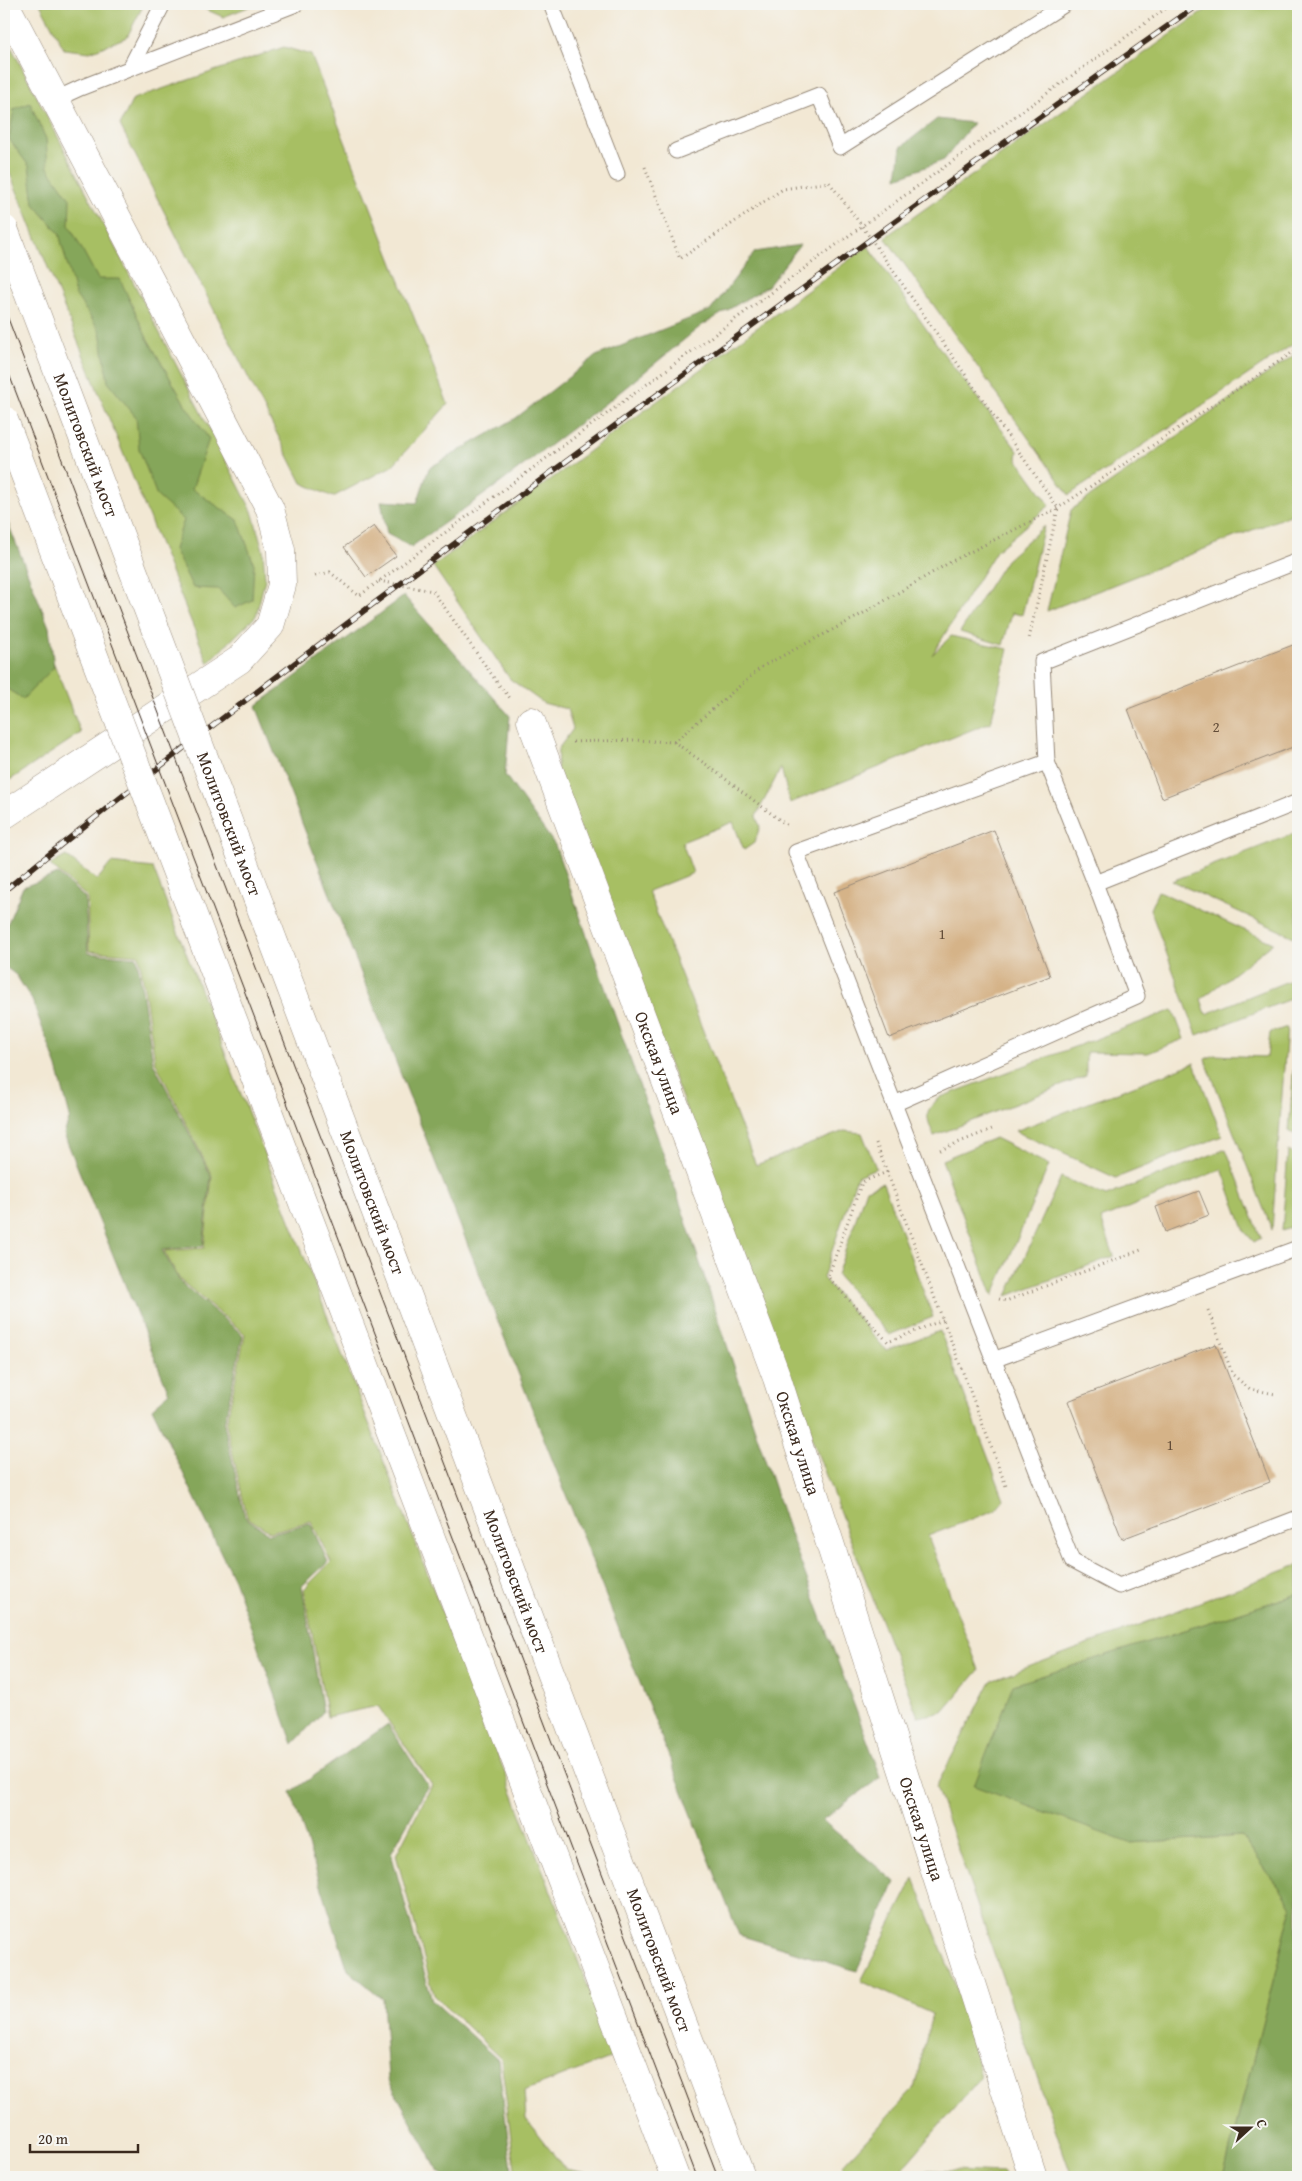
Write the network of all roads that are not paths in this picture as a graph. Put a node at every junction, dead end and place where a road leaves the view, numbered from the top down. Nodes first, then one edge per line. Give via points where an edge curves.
1 (4, 4) edge
2 (162, 4) edge
3 (296, 4) edge
4 (551, 4) edge
5 (1065, 4) edge
6 (130, 68) junction
7 (54, 100) junction
8 (676, 150) dead end
9 (617, 174) dead end
10 (4, 229) edge
11 (4, 420) edge
12 (1298, 561) edge
13 (531, 721) road end
14 (1048, 762) junction
15 (1298, 802) edge
16 (4, 815) edge
17 (1096, 883) junction
18 (894, 1104) junction
19 (1298, 1248) edge
20 (993, 1360) junction
21 (1298, 1518) edge
22 (675, 2177) edge
23 (741, 2177) edge
24 (1033, 2177) edge

1 - 7 main road
2 - 6 lane
3 - 6 lane
4 - 9 lane
5 - 8 lane via 840,147 819,95
6 - 7 lane
7 - 16 main road via 270,509 281,550 282,585 270,626 239,660
10 - 23 main road, Молитовский мост, bridge
11 - 22 main road, bridge
12 - 14 lane via 1042,662
13 - 24 main road, Окская улица via 778,1378
14 - 17 lane
14 - 18 lane via 796,852
15 - 17 lane
17 - 18 lane via 1137,996
18 - 20 lane
19 - 20 lane
20 - 21 lane via 1072,1561 1119,1586

